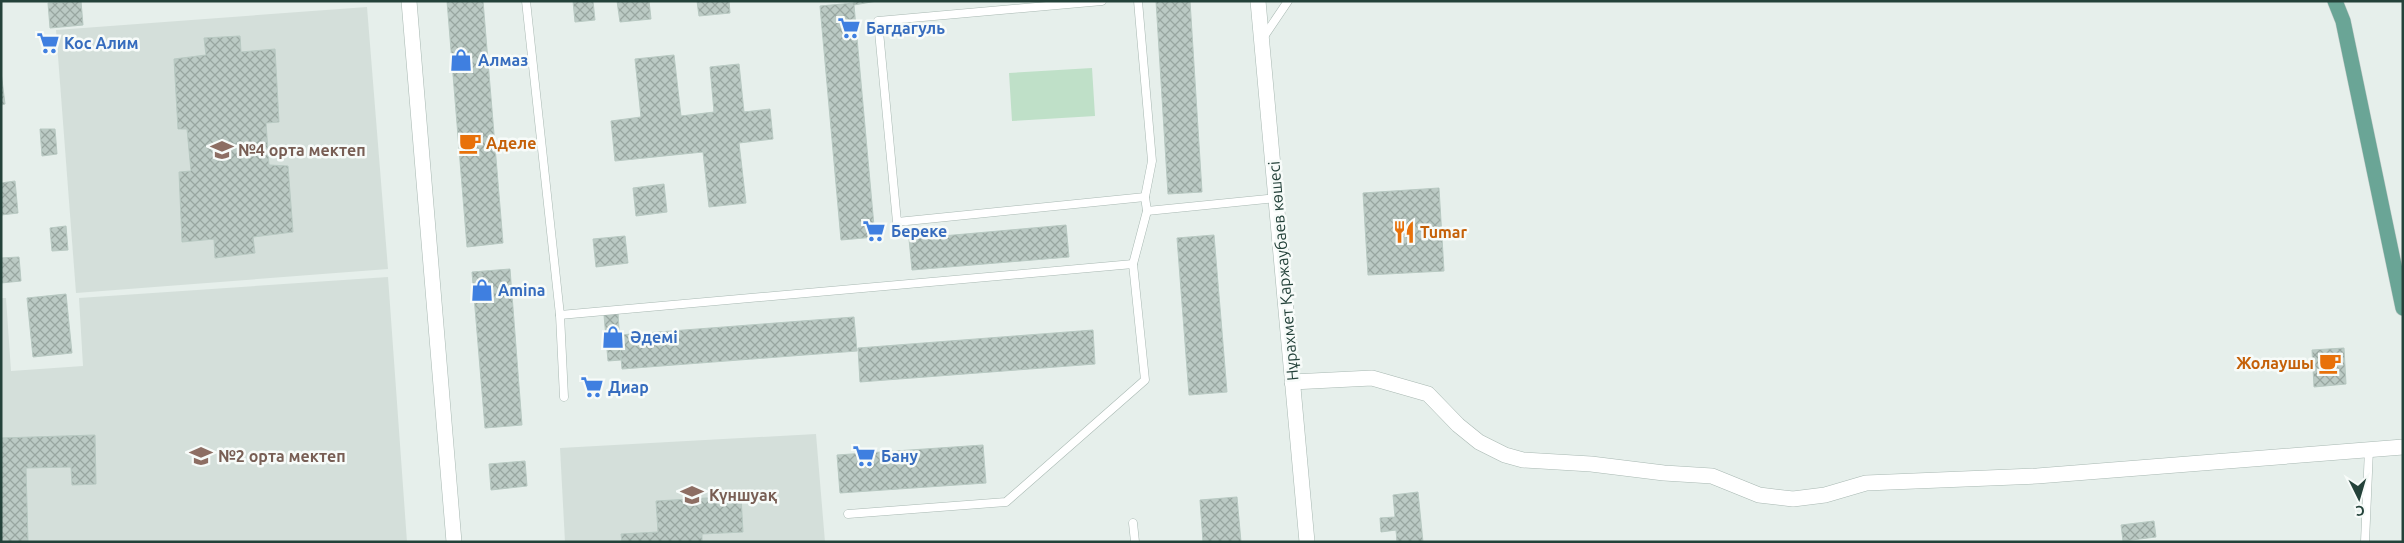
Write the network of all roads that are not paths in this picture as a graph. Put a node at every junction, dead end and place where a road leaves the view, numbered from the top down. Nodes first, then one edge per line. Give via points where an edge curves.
1 (409, 1) edge
2 (526, 1) edge
3 (1102, 1) edge
4 (1138, 1) edge
5 (1258, 1) edge
6 (1288, 1) edge
7 (2335, 1) edge
8 (1262, 39) junction
9 (1146, 196) junction
10 (1276, 198) junction
11 (1147, 211) junction
12 (1133, 264) junction
13 (2403, 308) edge
14 (560, 314) junction
15 (1292, 382) junction
16 (564, 397) dead end
17 (2403, 447) edge
18 (2369, 449) junction
19 (848, 514) dead end
20 (1133, 523) dead end
21 (454, 542) edge
22 (1135, 542) edge
23 (1307, 542) edge
24 (2365, 542) edge

1 - 21 street
2 - 14 lane
3 - 9 lane via 878,21 897,222
4 - 9 lane via 1152,161
5 - 8 street, Нұрахмет Қаржаубаев көшесі
6 - 8 lane
7 - 13 main road via 2343,21
8 - 10 street, Нұрахмет Қаржаубаев көшесі
9 - 11 lane
10 - 11 lane
10 - 15 street, Нұрахмет Қаржаубаев көшесі
11 - 12 lane
12 - 14 lane
12 - 19 lane via 1145,380 1006,502
14 - 16 lane
15 - 18 street via 1372,378 1428,394 1479,442 1523,460 1712,476 1759,496 1792,499 1825,495 1866,483 2036,476
15 - 23 street, Нұрахмет Қаржаубаев көшесі
17 - 18 street
18 - 24 lane
20 - 22 lane

